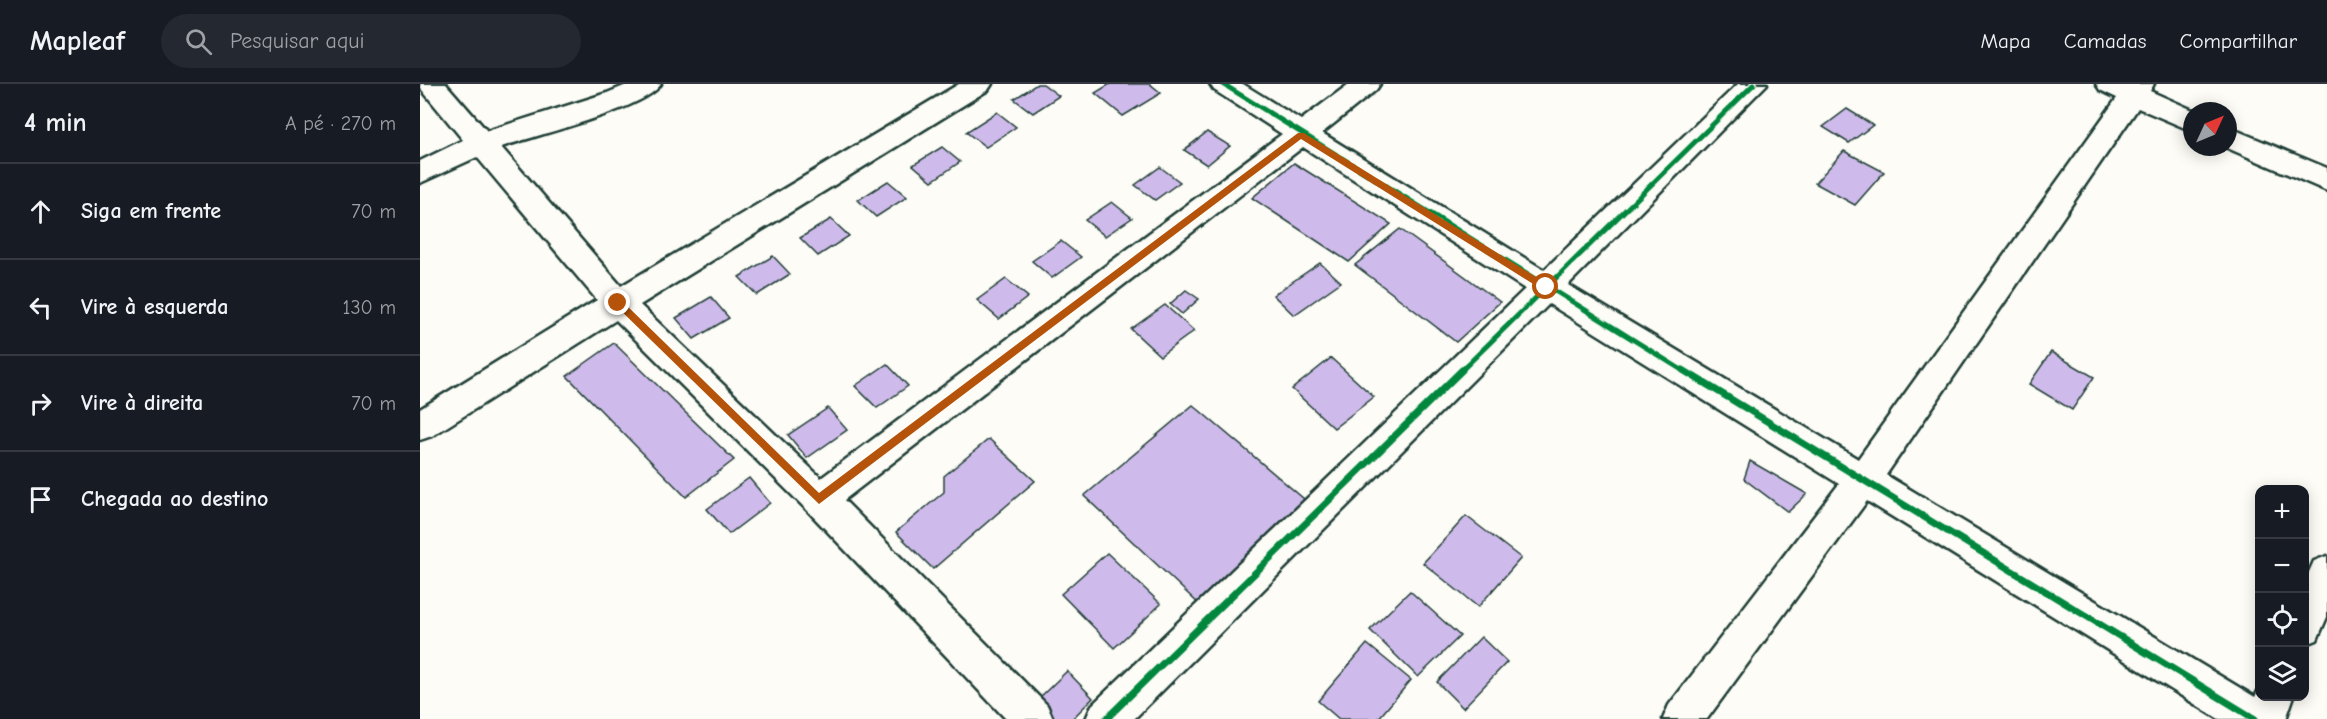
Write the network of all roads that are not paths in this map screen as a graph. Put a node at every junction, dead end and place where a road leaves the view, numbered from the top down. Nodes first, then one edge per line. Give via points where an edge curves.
1 (431, 84) edge
2 (648, 84) edge
3 (979, 84) edge
4 (1222, 84) edge
5 (1367, 84) edge
6 (1754, 84) edge
7 (2127, 88) edge
8 (2183, 116) edge
9 (1301, 135) junction
10 (2237, 141) edge
11 (480, 143) junction
12 (420, 173) edge
13 (2327, 180) edge
14 (1546, 287) junction
15 (618, 303) junction
16 (420, 426) edge
17 (1862, 481) junction
18 (819, 499) junction
19 (2327, 573) edge
20 (2309, 615) edge
21 (2273, 701) edge
22 (1033, 719) edge
23 (1106, 719) edge
24 (1683, 719) edge
25 (2254, 719) edge
26 (2266, 719) edge

1 - 11 street
2 - 11 street via 616,100
3 - 15 street
4 - 9 street
5 - 9 street
6 - 14 street
7 - 8 street
7 - 17 street
9 - 14 street
9 - 18 street
10 - 13 street
11 - 12 street
11 - 15 street
14 - 17 street
14 - 23 street
15 - 16 street
15 - 18 street
17 - 24 street
17 - 25 street
18 - 22 street
19 - 20 street
21 - 26 street

